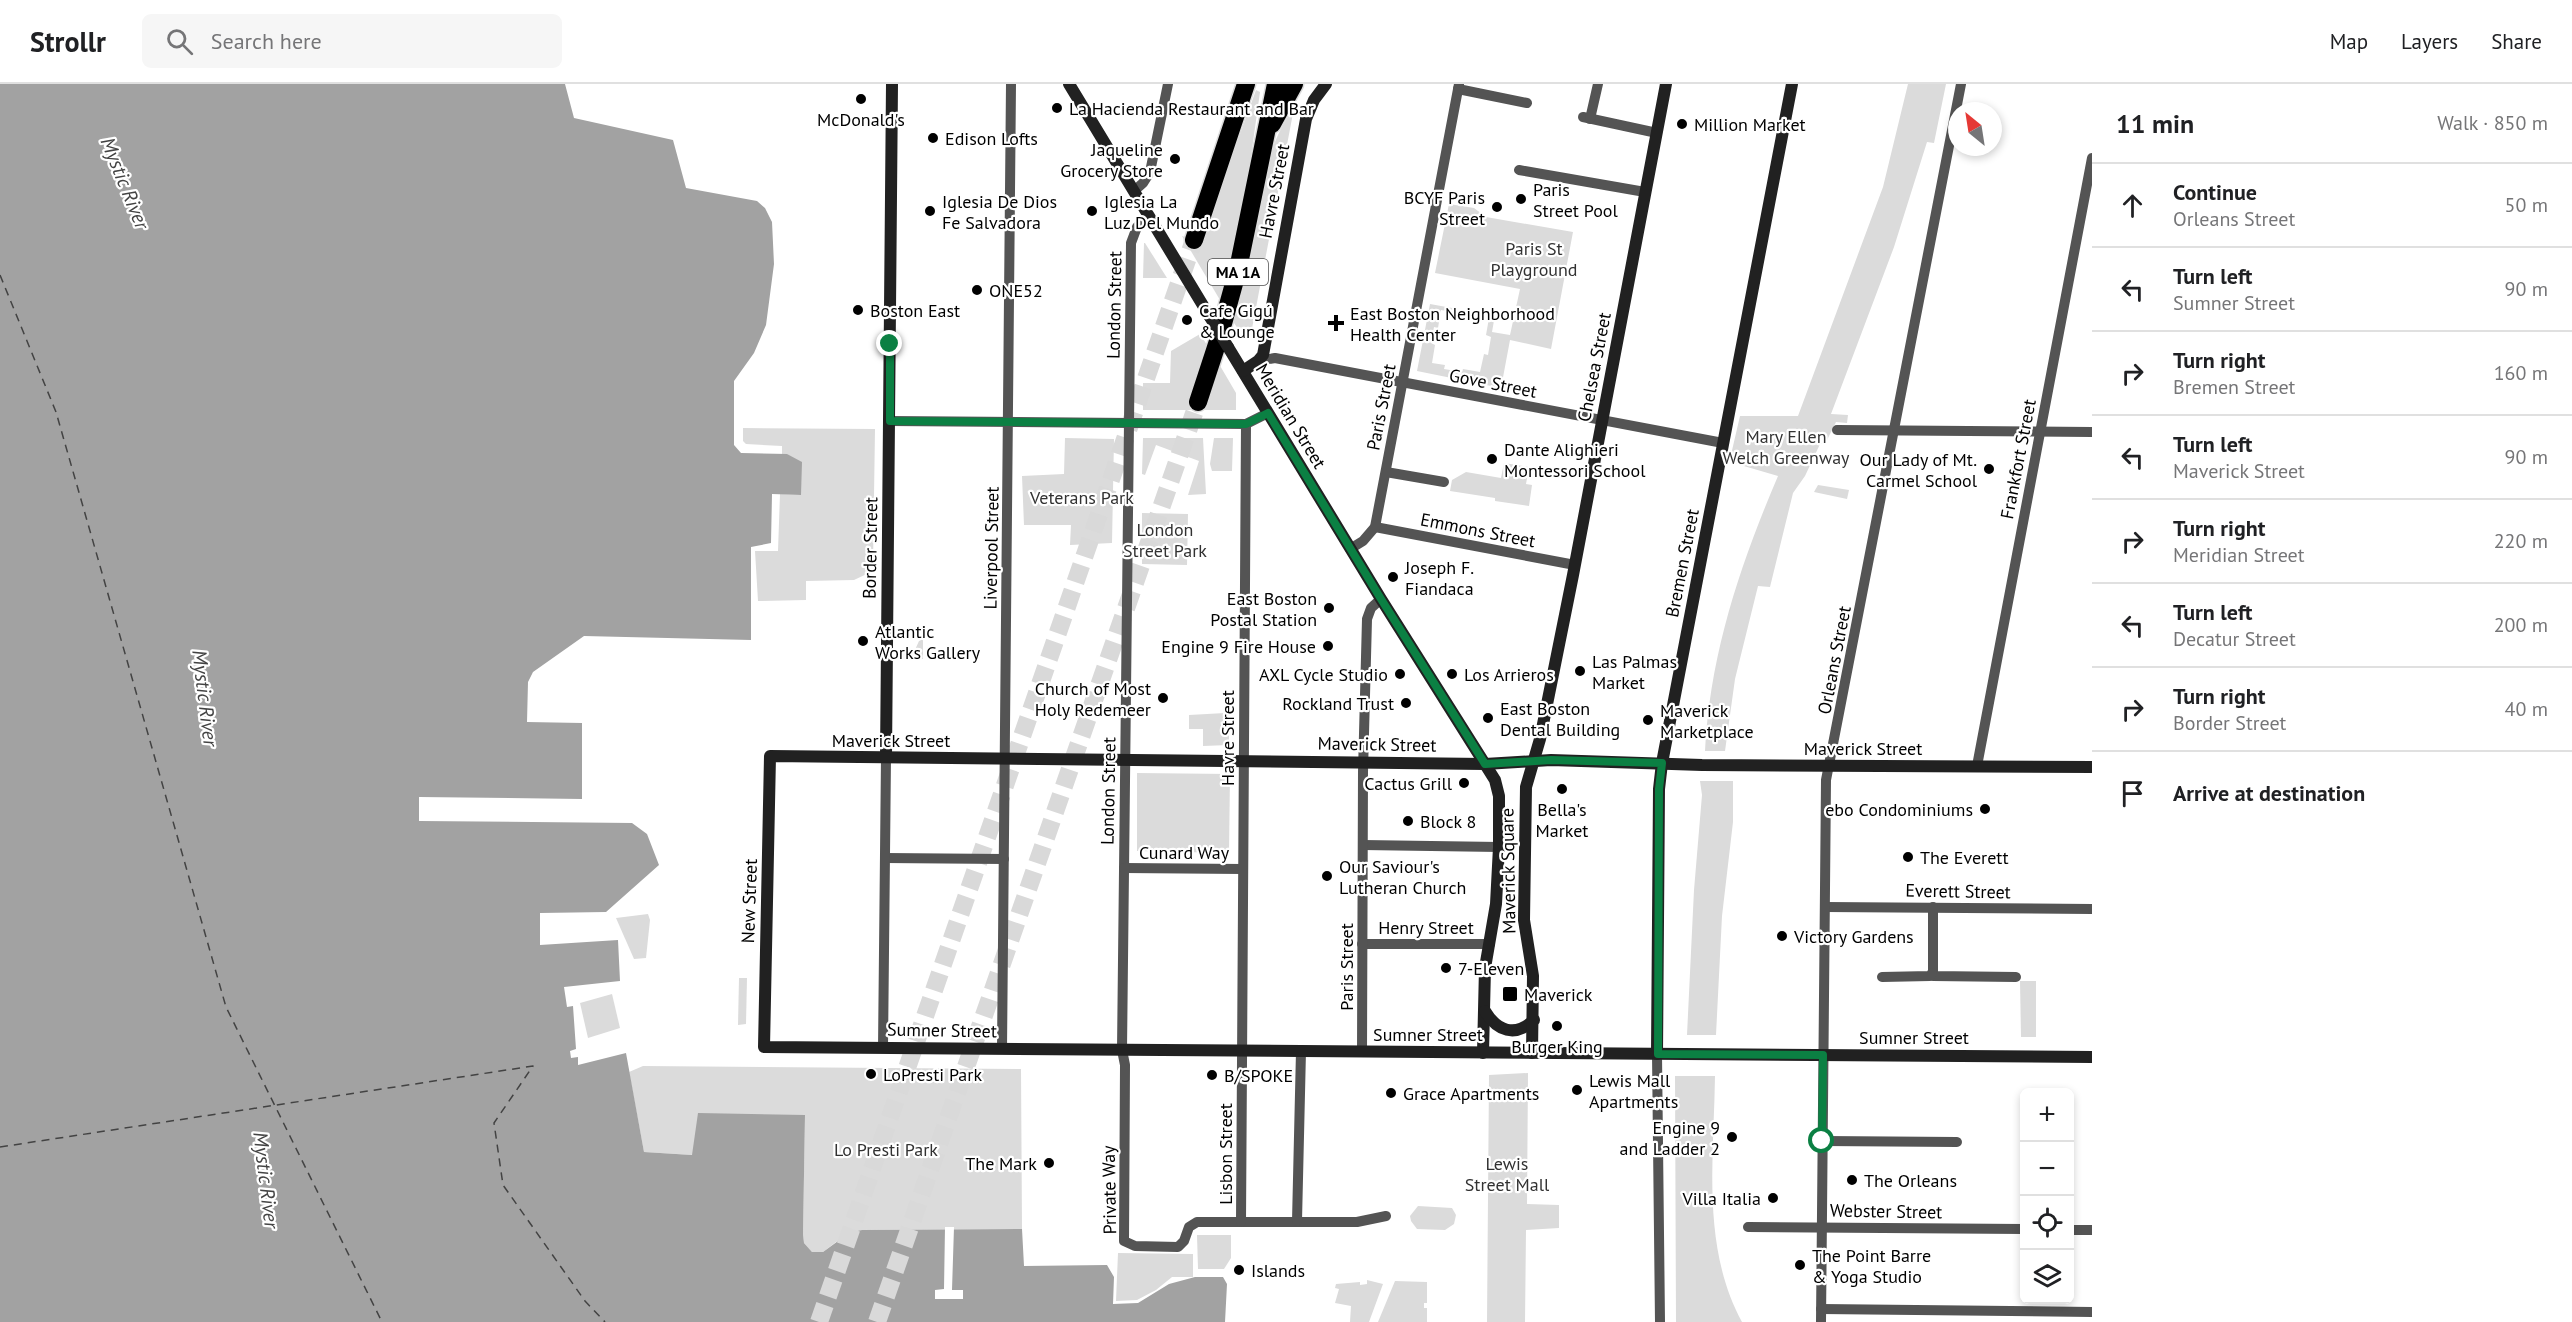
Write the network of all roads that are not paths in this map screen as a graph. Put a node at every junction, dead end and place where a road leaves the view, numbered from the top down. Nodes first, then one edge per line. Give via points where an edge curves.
1 (892, 84) edge
2 (1011, 84) edge
3 (1070, 84) edge
4 (1168, 84) edge
5 (1240, 84) edge
6 (1246, 84) edge
7 (1276, 84) edge
8 (1294, 84) edge
9 (1326, 84) edge
10 (1598, 84) edge
11 (1666, 84) edge
12 (1792, 84) edge
13 (1961, 84) edge
14 (1458, 86) edge
15 (1527, 103) dead end
16 (1239, 107) junction
17 (1657, 133) junction
18 (1264, 138) junction
19 (2092, 158) edge
20 (1519, 170) dead end
21 (1134, 191) junction
22 (1645, 192) junction
23 (1149, 216) junction
24 (1194, 240) tunnel mouth
25 (1258, 361) junction
26 (1243, 371) junction
27 (1403, 382) junction
28 (1198, 402) tunnel mouth
29 (1268, 413) junction
30 (1603, 420) junction
31 (890, 421) junction
32 (1009, 422) junction
33 (1129, 423) junction
34 (1246, 424) junction
35 (1837, 430) dead end
36 (1895, 430) junction
37 (2040, 432) junction
38 (2092, 432) edge
39 (1723, 443) junction
40 (1386, 472) junction
41 (1444, 482) dead end
42 (1376, 527) junction
43 (1350, 549) junction
44 (1575, 565) junction
45 (1381, 599) junction
46 (770, 756) joint
47 (886, 758) junction
48 (1005, 759) junction
49 (1125, 760) junction
50 (1245, 761) junction
51 (1533, 761) junction
52 (1363, 762) junction
53 (1662, 763) junction
54 (1485, 764) junction
55 (1828, 765) junction
56 (1977, 766) junction
57 (2092, 767) edge
58 (1363, 845) junction
59 (1499, 847) junction
60 (885, 858) junction
61 (1004, 859) junction
62 (1124, 868) junction
63 (1243, 869) junction
64 (1825, 907) junction
65 (1933, 908) junction
66 (2092, 909) edge
67 (1362, 944) junction
68 (1490, 944) junction
69 (1932, 973) junction
70 (1882, 976) dead end
71 (2016, 977) dead end
72 (1484, 1010) junction
73 (1534, 1020) junction
74 (764, 1047) joint
75 (883, 1048) junction
76 (1002, 1049) junction
77 (1122, 1050) junction
78 (1241, 1051) junction
79 (1301, 1051) junction
80 (1362, 1052) junction
81 (1483, 1053) junction
82 (1532, 1053) junction
83 (1658, 1054) junction
84 (1823, 1055) junction
85 (2092, 1057) edge
86 (1822, 1141) junction
87 (1957, 1142) dead end
88 (1386, 1216) dead end
89 (1297, 1221) junction
90 (1241, 1222) junction
91 (1748, 1227) dead end
92 (1822, 1227) junction
93 (2020, 1229) edge
94 (2074, 1230) edge
95 (2092, 1230) edge
96 (1821, 1309) junction
97 (2092, 1312) edge
98 (1660, 1322) edge
99 (1821, 1322) edge

1 - 31 main road, Border Street
2 - 32 street, Liverpool Street
3 - 21 main road, Meridian Street
4 - 21 street via 1150,172
5 - 16 highway
6 - 16 highway, MA 1A
7 - 18 highway, MA 1A
8 - 18 highway
9 - 25 main road, Havre Street via 1306,119 1264,353
10 - 17 street via 1586,118
11 - 17 main road, Chelsea Street
12 - 39 main road, Bremen Street
13 - 36 street, Orleans Street
14 - 15 street
14 - 27 street, Paris Street
16 - 24 highway, MA 1A
17 - 22 main road, Chelsea Street
18 - 28 highway, MA 1A via 1238,269
19 - 37 street, Frankfort Street
20 - 22 street
21 - 23 main road, Meridian Street
22 - 30 main road, Chelsea Street
23 - 26 main road, Meridian Street, bridge
23 - 33 street, London Street via 1137,227 1132,239
25 - 26 main road
25 - 27 street, Gove Street via 1275,358
26 - 29 main road, Meridian Street
27 - 30 street, Gove Street
27 - 40 street, Paris Street
29 - 34 street
29 - 43 main road, Meridian Street
30 - 39 street, Gove Street
30 - 44 main road, Chelsea Street
31 - 32 street
31 - 47 main road, Border Street
32 - 33 street
32 - 48 street, Liverpool Street
33 - 34 street
33 - 49 street, London Street
34 - 50 street, Havre Street
35 - 36 street
36 - 37 street
36 - 55 street, Orleans Street
37 - 38 street
37 - 56 street, Frankfort Street
39 - 53 main road, Bremen Street
40 - 41 street
40 - 42 street, Paris Street
42 - 43 street
42 - 44 street, Emmons Street
43 - 45 main road, Meridian Street
44 - 51 main road, Chelsea Street
45 - 52 street, Paris Street via 1371,608 1367,619
45 - 54 main road, Meridian Street
46 - 47 main road, Maverick Street
46 - 74 main road, New Street
47 - 48 main road, Maverick Street
47 - 60 street, Border Street
48 - 49 main road, Maverick Street
48 - 61 street, Liverpool Street
49 - 50 main road, Maverick Street
49 - 62 street, London Street
50 - 52 main road, Maverick Street
50 - 63 street, Havre Street
51 - 53 main road, Maverick Street
51 - 54 main road, Maverick Street
51 - 73 main road, Maverick Square via 1526,795 1524,920 1533,964
52 - 54 main road, Maverick Street
52 - 58 street, Paris Street
53 - 55 main road, Maverick Street
53 - 83 main road, Bremen Street
54 - 59 main road, Maverick Square via 1498,786
55 - 56 main road, Maverick Street
55 - 64 street, Orleans Street
56 - 57 main road, Maverick Street
58 - 59 street
58 - 67 street, Paris Street
59 - 68 main road, Maverick Square
60 - 61 street
60 - 75 street, Border Street
61 - 76 street, Liverpool Street
62 - 63 street, Cunard Way
62 - 77 street, London Street
63 - 78 street, Havre Street
64 - 65 street, Everett Street
64 - 84 street, Orleans Street
65 - 66 street, Everett Street
65 - 69 street
67 - 68 street, Henry Street
67 - 80 street, Paris Street
68 - 72 main road, Maverick Square
69 - 70 street
69 - 71 street via 1936,977
72 - 73 main road via 1506,1031 1522,1029
72 - 81 main road, Maverick Square
73 - 82 main road, Maverick Square
74 - 75 main road, Sumner Street
75 - 76 main road, Sumner Street
76 - 77 main road, Sumner Street
77 - 78 main road, Sumner Street
77 - 90 street, Private Way via 1124,1241 1135,1246 1178,1246 1189,1227 1197,1222
78 - 79 main road, Sumner Street
78 - 90 street, Lisbon Street
79 - 80 main road, Sumner Street
79 - 89 street
80 - 81 main road, Sumner Street
81 - 82 main road, Sumner Street
82 - 83 main road, Sumner Street
83 - 84 main road, Sumner Street
83 - 98 street
84 - 85 main road, Sumner Street
84 - 86 street, Orleans Street
86 - 87 street
86 - 92 street, Orleans Street
88 - 89 street via 1365,1221
89 - 90 street
91 - 92 street, Webster Street
92 - 93 street, Webster Street
92 - 96 street, Orleans Street
94 - 95 street
96 - 97 street
96 - 99 street, Orleans Street

